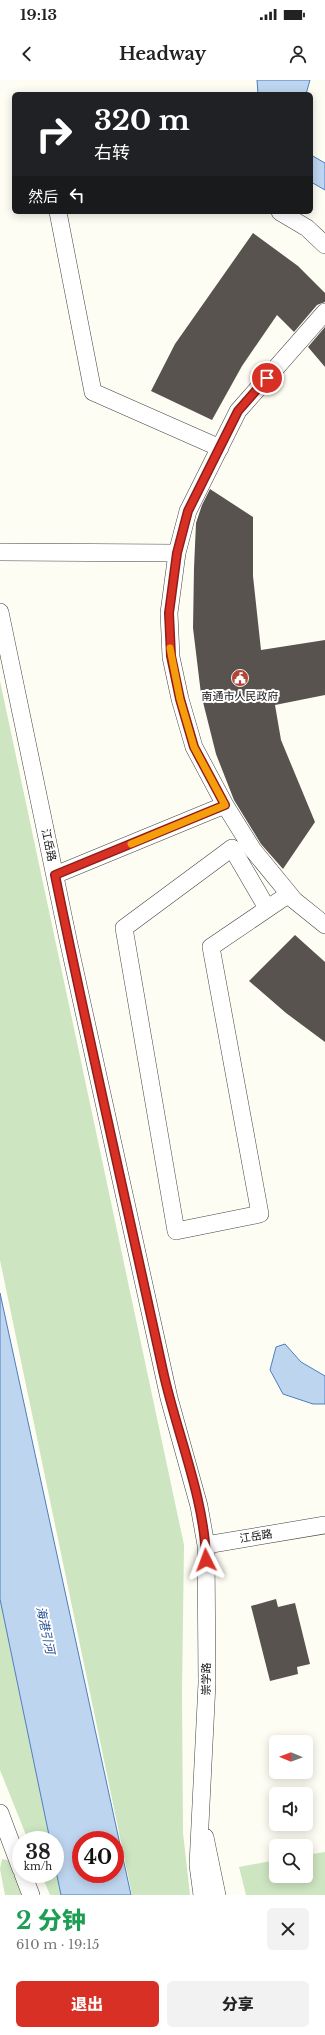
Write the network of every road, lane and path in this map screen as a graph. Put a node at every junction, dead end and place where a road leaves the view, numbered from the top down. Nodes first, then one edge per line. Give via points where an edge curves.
1 (58, 214) edge
2 (283, 214) edge
3 (325, 245) edge
4 (325, 312) edge
5 (220, 448) junction
6 (0, 552) edge
7 (177, 553) junction
8 (0, 612) edge
9 (225, 805) junction
10 (55, 875) junction
11 (289, 894) junction
12 (267, 908) junction
13 (325, 925) edge
14 (325, 1525) edge
15 (206, 1545) junction
16 (0, 1813) edge
17 (199, 1814) junction
18 (12, 1845) edge
19 (26, 1883) edge
20 (31, 1895) edge
21 (202, 1895) edge
22 (217, 1895) edge

1 - 5 street via 93,392
2 - 3 street via 307,228
4 - 5 street via 238,411
5 - 7 street via 188,511
6 - 7 street
7 - 9 street via 169,613 171,656 194,747
8 - 10 street, 江岳路
9 - 10 street
9 - 11 street via 253,850
10 - 15 street, 江岳路 via 169,1398 199,1506
11 - 12 street
11 - 13 street
12 - 12 street via 211,947 260,1214 176,1231 124,928 232,848
14 - 15 street, 江岳路
15 - 17 street, 崇学路 via 207,1682
16 - 18 street
17 - 21 street, 崇学路 via 198,1865
17 - 22 street, 崇学路
19 - 20 street

